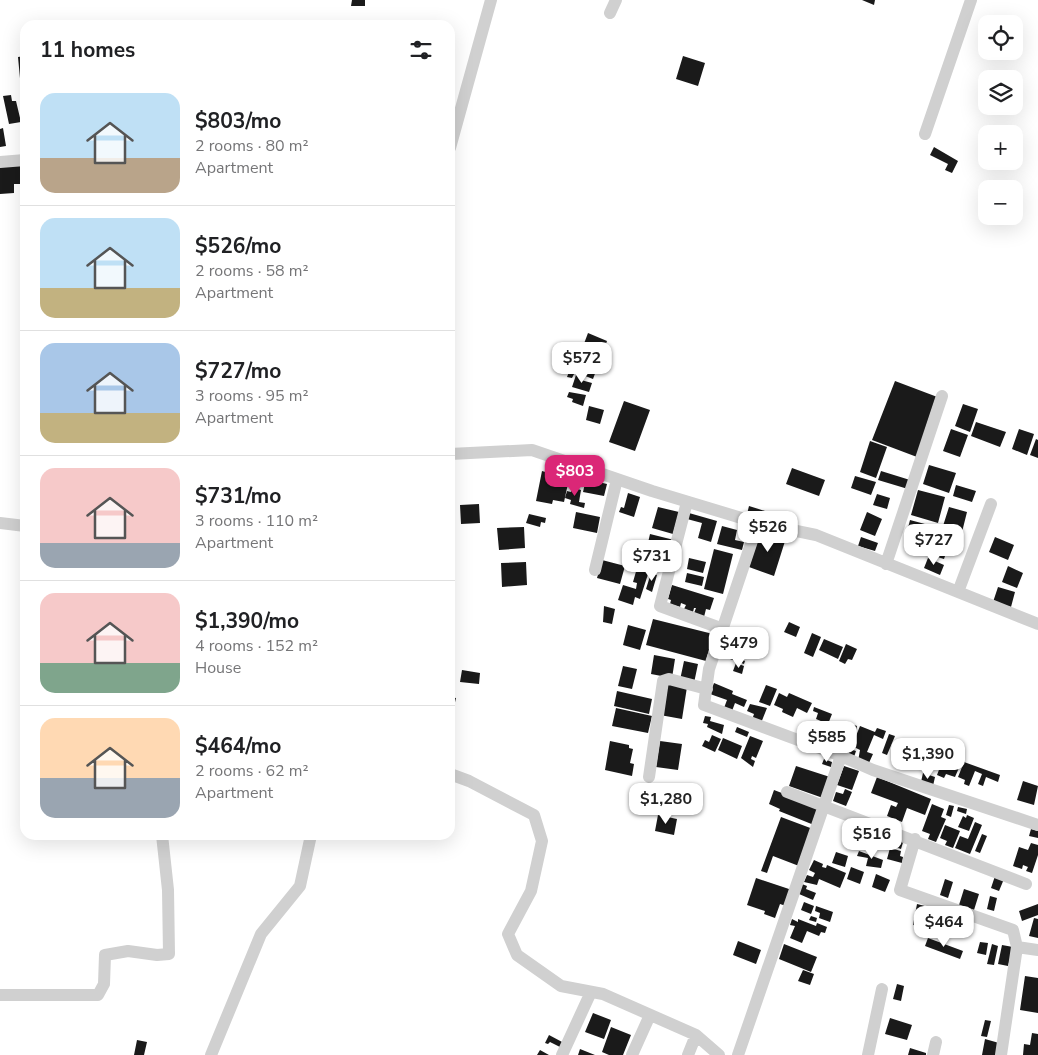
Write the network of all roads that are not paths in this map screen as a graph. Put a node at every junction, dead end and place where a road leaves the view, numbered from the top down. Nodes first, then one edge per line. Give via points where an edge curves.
1 (491, 0) edge
2 (616, 0) edge
3 (971, 0) edge
4 (610, 13) dead end
5 (455, 130) edge
6 (925, 134) dead end
7 (20, 160) edge
8 (0, 162) edge
9 (942, 396) dead end
10 (455, 454) edge
11 (617, 479) junction
12 (687, 502) junction
13 (991, 504) dead end
14 (0, 523) edge
15 (758, 523) junction
16 (20, 525) edge
17 (886, 564) junction
18 (595, 570) dead end
19 (958, 592) junction
20 (1038, 624) edge
21 (723, 629) junction
22 (707, 689) junction
23 (841, 756) junction
24 (455, 776) edge
25 (649, 777) dead end
26 (787, 792) dead end
27 (823, 807) junction
28 (1038, 825) edge
29 (163, 840) edge
30 (310, 840) edge
31 (915, 840) junction
32 (1026, 884) dead end
33 (1017, 947) junction
34 (1038, 950) edge
35 (882, 989) dead end
36 (591, 992) junction
37 (0, 995) edge
38 (650, 1015) junction
39 (696, 1035) junction
40 (936, 1042) dead end
41 (210, 1055) edge
42 (562, 1055) edge
43 (632, 1055) edge
44 (688, 1055) edge
45 (719, 1055) edge
46 (738, 1055) edge
47 (868, 1055) edge
48 (933, 1055) edge
49 (1000, 1055) edge

1 - 5 street
2 - 4 street
3 - 6 street
7 - 8 street
9 - 17 street
10 - 11 street via 532,450
11 - 12 street
11 - 18 street
12 - 15 street
12 - 21 street via 660,606
13 - 19 street
14 - 16 street
15 - 17 street via 816,535
15 - 21 street
17 - 19 street
19 - 20 street
21 - 22 street
22 - 23 street via 704,705
22 - 25 street via 669,679 663,682
23 - 27 street
23 - 28 street via 873,770
24 - 36 street via 534,814 542,841 531,891 508,934 517,955 561,986
26 - 27 street
27 - 31 street
27 - 46 street
29 - 37 street via 168,890 169,954 128,951 105,955 104,984 98,995
30 - 41 street via 300,886 261,934
31 - 32 street
31 - 33 street via 900,890 1013,930
33 - 34 street
33 - 49 street
35 - 47 street
36 - 38 street
36 - 42 street
38 - 39 street
38 - 43 street
39 - 44 street
39 - 45 street
40 - 48 street

